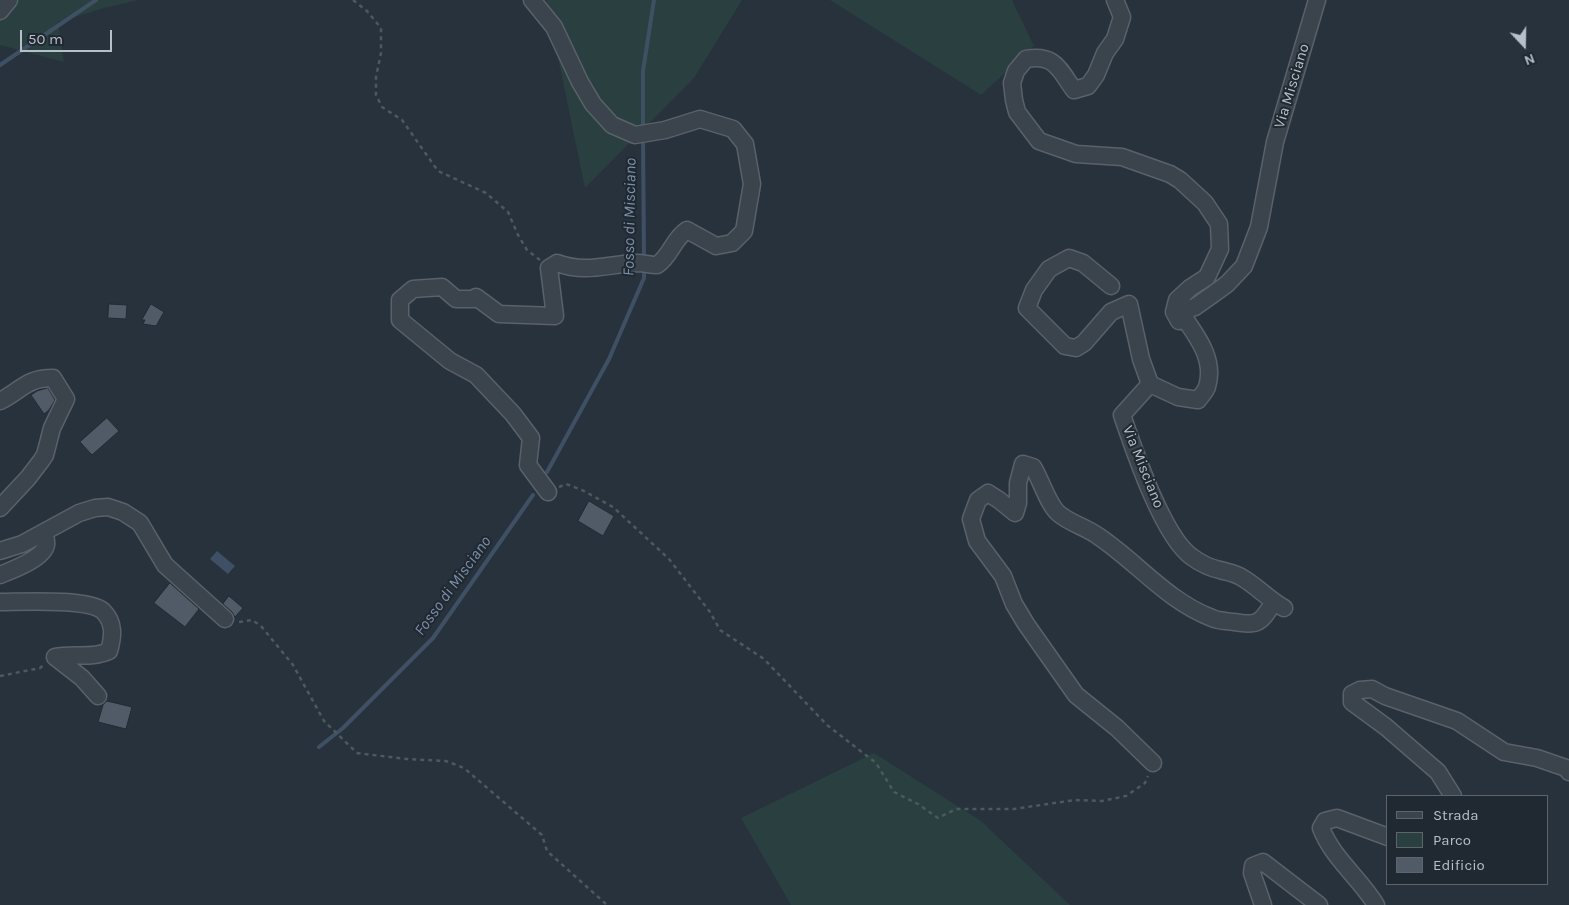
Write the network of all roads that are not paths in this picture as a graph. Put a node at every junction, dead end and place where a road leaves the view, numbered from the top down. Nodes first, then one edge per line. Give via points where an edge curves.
1 (9, 0) edge
2 (532, 0) edge
3 (1116, 0) edge
4 (1317, 0) edge
5 (0, 11) edge
6 (1111, 286) dead end
7 (1186, 319) junction
8 (1150, 384) junction
9 (0, 401) edge
10 (548, 492) road end
11 (0, 508) edge
12 (44, 533) junction
13 (0, 551) edge
14 (0, 576) edge
15 (0, 602) edge
16 (226, 619) road end
17 (98, 696) dead end
18 (1153, 763) road end
19 (1569, 772) edge
20 (1451, 795) edge
21 (1386, 836) edge
22 (1263, 905) edge
23 (1320, 905) edge
24 (1376, 905) edge

1 - 5 street
2 - 10 street via 554,27 593,104 612,124 643,134 700,119 732,129 745,144 752,184 744,231 732,243 716,246 687,230 680,234 666,259 657,266 638,263 586,270 556,263 549,268 555,316 500,314 476,297 456,299 442,287 413,289 400,300 400,320 450,360 476,375 513,414 531,438 528,465
3 - 7 street via 1122,17 1115,39 1088,86 1074,90 1056,64 1039,57 1026,59 1016,71 1012,83 1014,100 1017,112 1039,141 1076,154 1122,157 1148,165 1180,180 1205,203 1219,224 1220,248 1208,277 1178,300 1174,312 1179,321
4 - 7 street, Via Misciano via 1275,142 1259,227 1244,266 1227,284 1195,307 1187,309
6 - 8 street via 1083,263 1069,258 1049,268 1034,290 1027,308 1065,346 1076,348 1111,312 1129,304
7 - 8 street via 1202,343 1209,364 1207,388 1198,400 1178,397
8 - 18 street, Via Misciano via 1122,415 1148,486 1176,542 1192,557 1217,570 1238,575 1279,605 1256,623 1212,619 1184,603 1098,535 1058,513 1032,467 1023,464 1015,513 988,493 978,500 971,519 978,541 1004,576 1014,604 1076,695
9 - 11 street via 40,378 53,378 66,399 41,461
12 - 13 street
12 - 14 street via 46,545 42,552
12 - 16 street via 79,513 95,508 108,507 123,512 140,523 165,565
15 - 17 street via 79,603 102,610 111,623 113,637 109,650 98,656 54,657 82,678
19 - 20 street via 1537,758 1504,752 1457,721 1372,689 1352,694 1352,702 1438,772
21 - 24 street via 1337,818 1325,821 1321,828 1338,858
22 - 23 street via 1252,873 1253,866 1263,862

